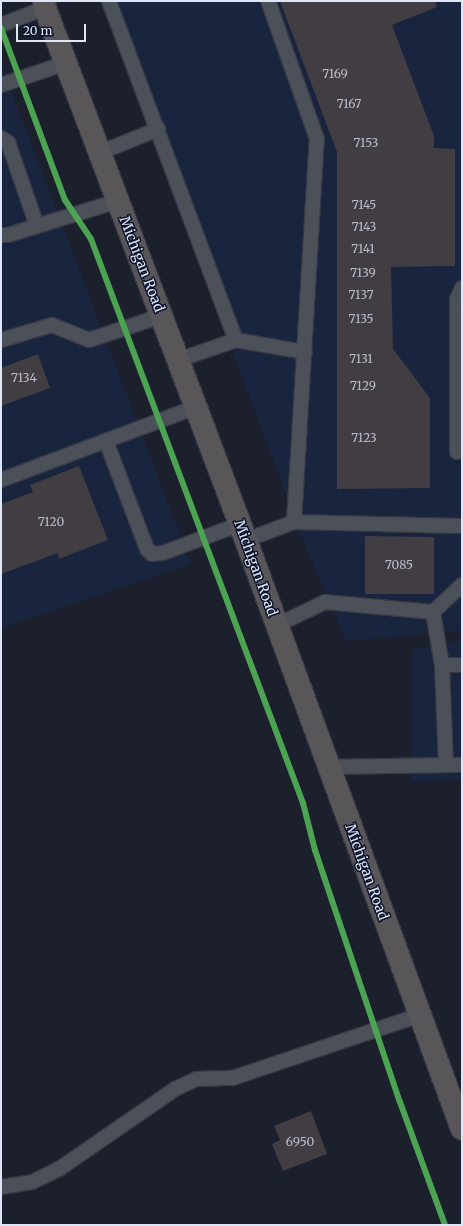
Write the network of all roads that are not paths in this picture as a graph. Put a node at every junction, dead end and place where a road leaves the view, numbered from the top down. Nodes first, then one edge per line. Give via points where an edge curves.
1 (109, 1) edge
2 (268, 1) edge
3 (41, 3) edge
4 (1, 25) edge
5 (66, 63) junction
6 (1, 85) edge
7 (158, 129) junction
8 (1, 138) edge
9 (100, 153) junction
10 (118, 201) junction
11 (37, 226) junction
12 (1, 235) edge
13 (462, 288) edge
14 (161, 316) junction
15 (1, 340) edge
16 (236, 340) junction
17 (304, 352) junction
18 (178, 360) junction
19 (196, 407) junction
20 (106, 441) junction
21 (457, 452) dead end
22 (1, 480) edge
23 (294, 522) junction
24 (462, 526) edge
25 (243, 532) junction
26 (462, 585) edge
27 (433, 612) junction
28 (276, 625) junction
29 (442, 665) junction
30 (462, 665) edge
31 (446, 765) junction
32 (462, 765) edge
33 (329, 766) junction
34 (420, 1015) junction
35 (462, 1129) edge
36 (1, 1186) edge

1 - 7 lane
2 - 17 lane via 317,139
3 - 4 lane
3 - 5 main road, Michigan Road
5 - 6 lane
5 - 9 main road, Michigan Road
7 - 9 lane
7 - 16 lane
8 - 11 lane via 8,142
9 - 10 main road, Michigan Road
10 - 11 lane
10 - 14 main road, Michigan Road
11 - 12 lane
13 - 21 lane via 457,299
14 - 15 lane via 89,340 52,325
14 - 18 main road, Michigan Road
16 - 17 lane
16 - 18 lane
17 - 23 lane
18 - 19 main road, Michigan Road
19 - 20 lane
19 - 25 main road, Michigan Road
20 - 22 lane
20 - 25 lane via 147,549 152,554
23 - 24 lane
23 - 25 lane
25 - 28 main road, Michigan Road
26 - 27 lane
27 - 28 lane via 325,602
27 - 29 lane
28 - 33 main road, Michigan Road
29 - 30 lane
29 - 31 lane
31 - 32 lane
31 - 33 lane
33 - 34 main road, Michigan Road
34 - 35 main road, Michigan Road
34 - 36 lane via 233,1078 196,1079 175,1089 59,1169 32,1182

